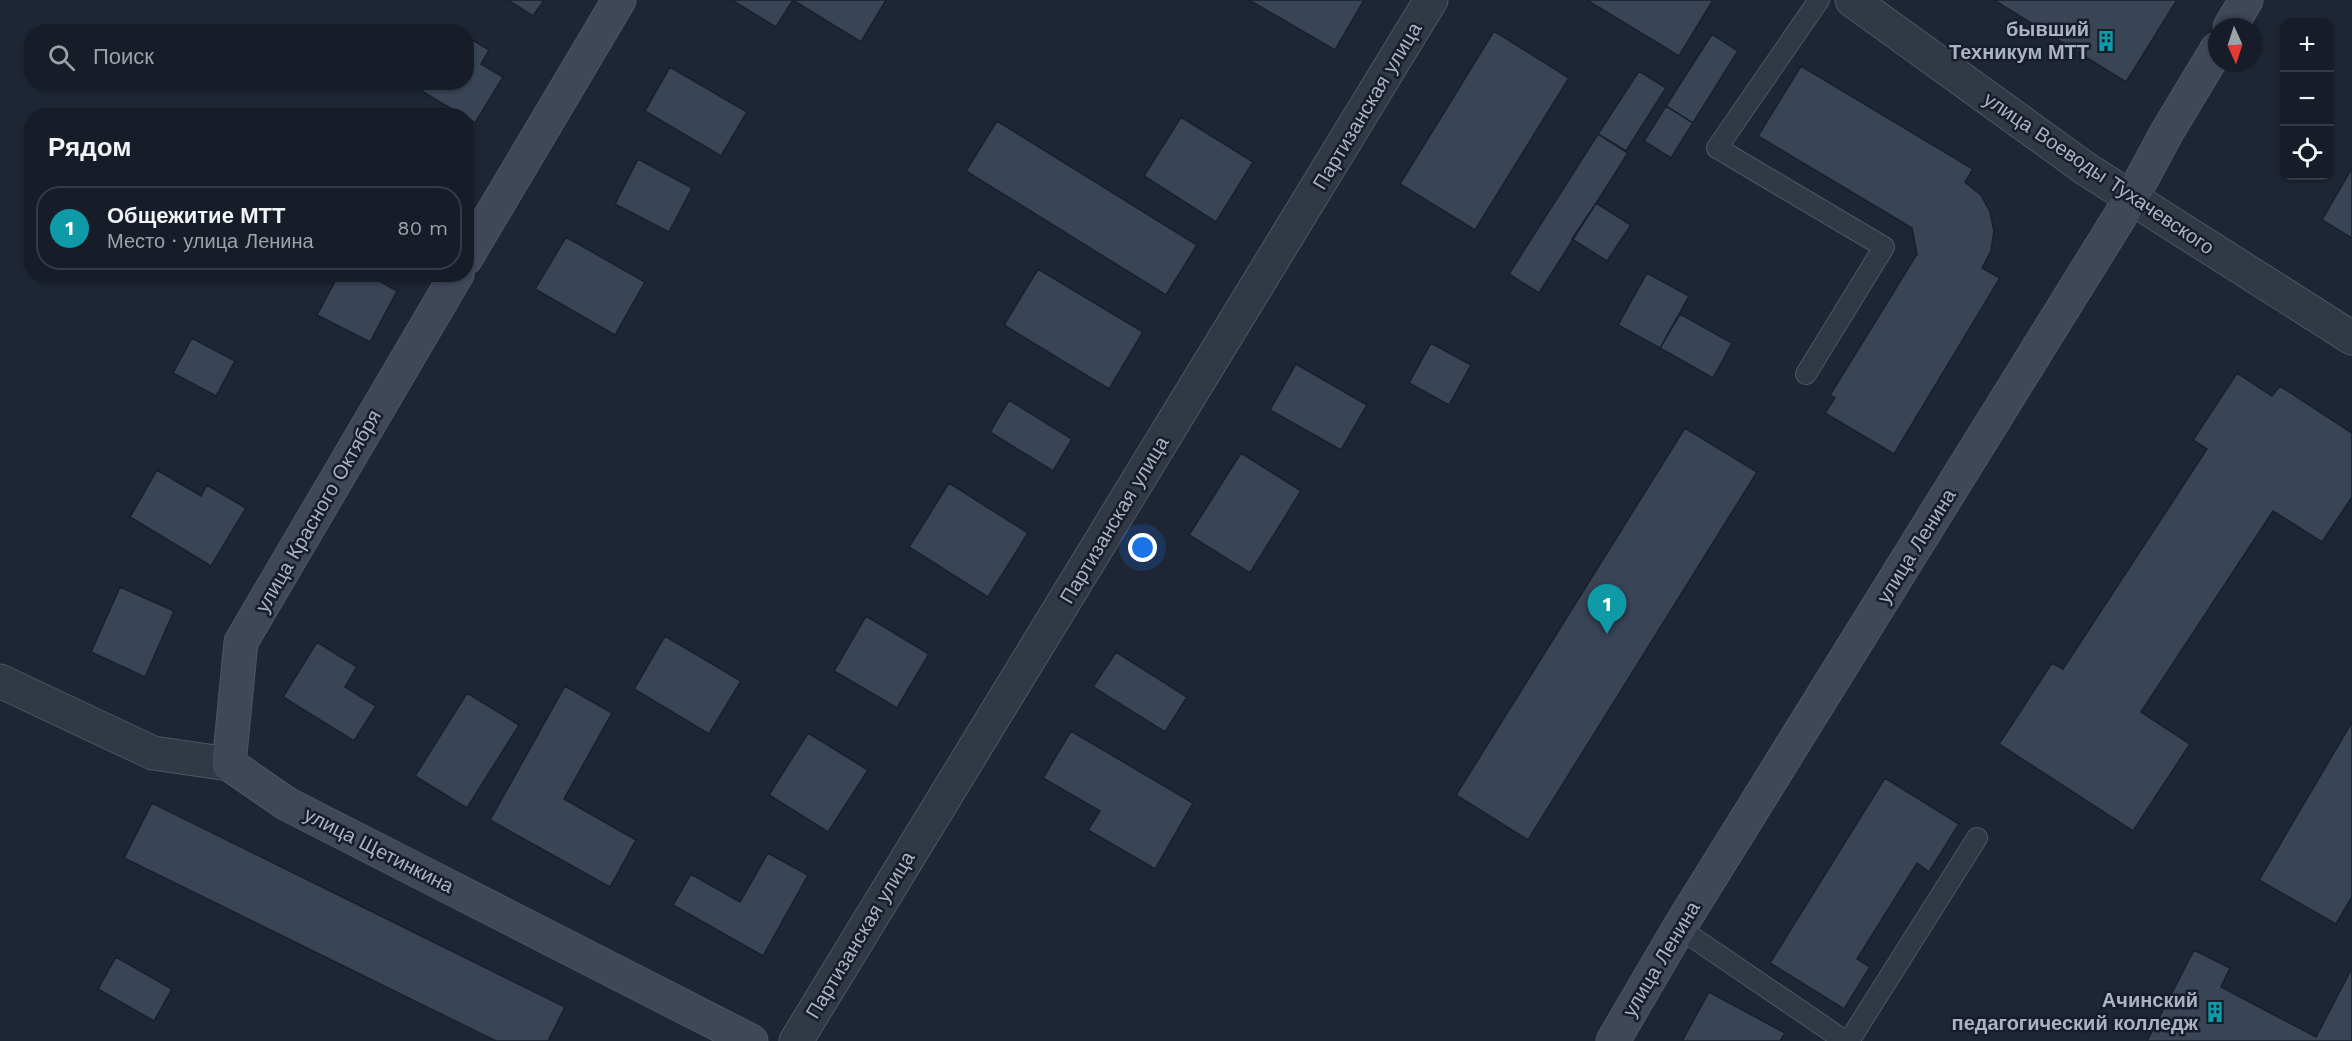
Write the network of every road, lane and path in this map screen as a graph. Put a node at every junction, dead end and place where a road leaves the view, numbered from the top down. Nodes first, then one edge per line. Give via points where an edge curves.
1 (619, 0) edge
2 (1431, 0) edge
3 (1819, 0) edge
4 (1852, 0) edge
5 (2246, 0) edge
6 (2235, 18) edge
7 (2208, 64) edge
8 (2132, 197) junction
9 (474, 245) edge
10 (452, 282) edge
11 (2352, 338) edge
12 (1806, 374) dead end
13 (0, 681) edge
14 (229, 764) junction
15 (1977, 838) dead end
16 (1679, 928) junction
17 (751, 1041) edge
18 (796, 1041) edge
19 (1613, 1041) edge
20 (1847, 1041) edge

1 - 9 main road
2 - 18 street, Партизанская улица
3 - 12 lane via 1717,148 1884,248
4 - 8 street, улица Воеводы Тухачевского via 2086,169
5 - 6 main road
7 - 8 main road, улица Ленина
8 - 11 street, улица Воеводы Тухачевского
8 - 16 main road, улица Ленина
10 - 14 main road, улица Красного Октября via 241,642
13 - 14 street, улица Щетинкина via 153,753
14 - 17 main road, улица Щетинкина via 287,804
15 - 20 lane
16 - 19 main road, улица Ленина
16 - 20 lane

